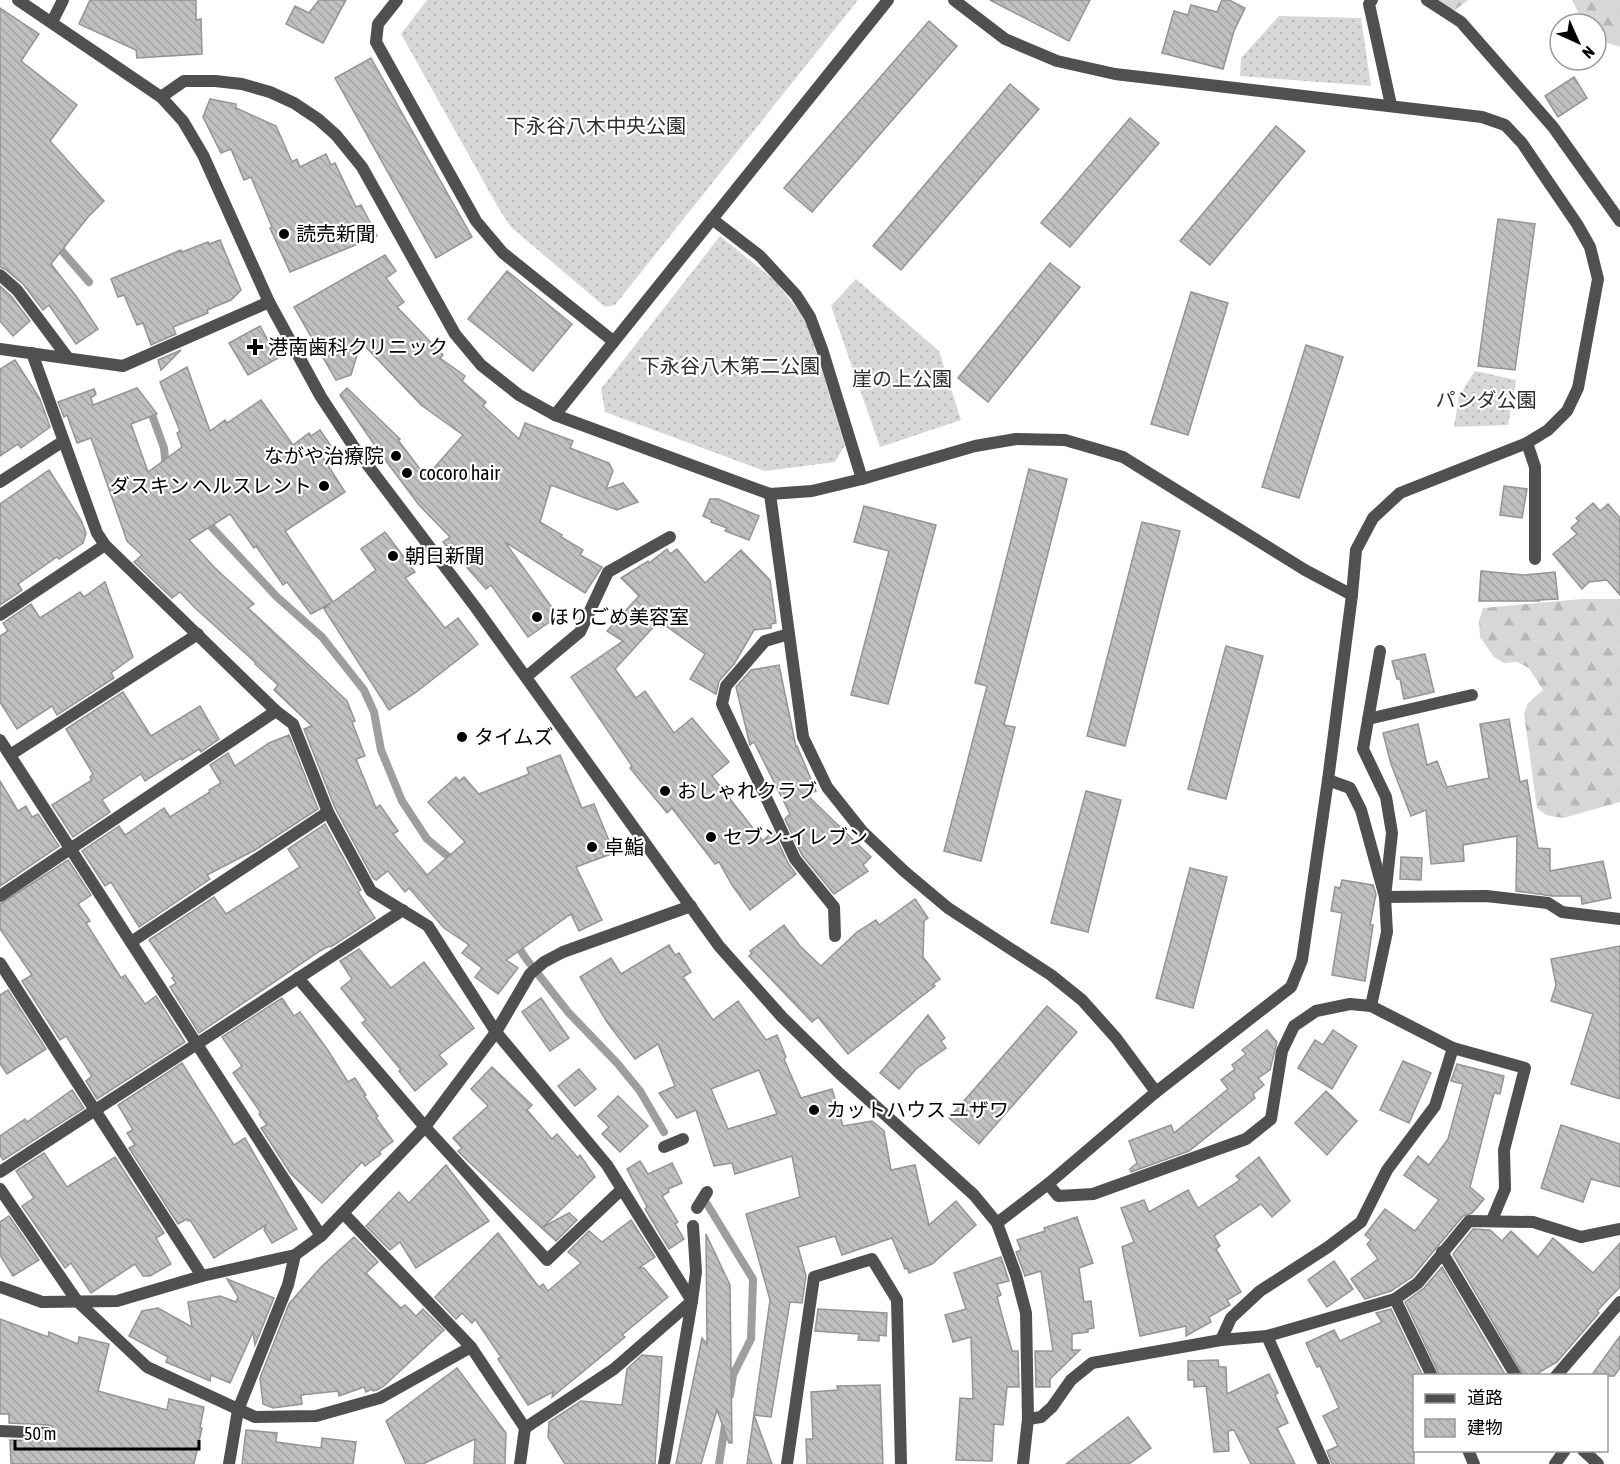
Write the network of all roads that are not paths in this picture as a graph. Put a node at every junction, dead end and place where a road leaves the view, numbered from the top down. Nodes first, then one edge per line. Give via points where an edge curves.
1 (18, 0) edge
2 (63, 0) edge
3 (397, 0) edge
4 (888, 0) edge
5 (954, 0) edge
6 (1372, 0) edge
7 (1426, 0) edge
8 (52, 22) junction
9 (161, 97) junction
10 (1391, 105) junction
11 (712, 219) junction
12 (1620, 221) edge
13 (0, 275) edge
14 (269, 302) junction
15 (614, 341) junction
16 (0, 349) edge
17 (32, 353) junction
18 (68, 358) junction
19 (555, 415) junction
20 (62, 442) junction
21 (1527, 443) junction
22 (862, 479) junction
23 (0, 482) edge
24 (770, 494) junction
25 (670, 537) dead end
26 (105, 545) junction
27 (1534, 559) dead end
28 (1352, 595) junction
29 (0, 615) edge
30 (198, 634) junction
31 (789, 634) junction
32 (1380, 651) dead end
33 (526, 677) junction
34 (1472, 694) dead end
35 (276, 711) junction
36 (1368, 719) junction
37 (0, 740) edge
38 (10, 755) junction
39 (1328, 780) junction
40 (328, 813) junction
41 (70, 849) junction
42 (0, 896) edge
43 (1385, 897) junction
44 (692, 906) junction
45 (403, 910) junction
46 (1620, 919) edge
47 (835, 936) dead end
48 (130, 942) junction
49 (0, 963) edge
50 (298, 978) junction
51 (1371, 1006) junction
52 (496, 1032) junction
53 (197, 1044) junction
54 (1453, 1048) junction
55 (1156, 1092) junction
56 (95, 1110) junction
57 (425, 1127) junction
58 (683, 1138) dead end
59 (664, 1147) dead end
60 (0, 1172) edge
61 (1048, 1184) junction
62 (0, 1189) edge
63 (621, 1190) junction
64 (707, 1192) dead end
65 (697, 1208) dead end
66 (343, 1213) junction
67 (1492, 1220) junction
68 (997, 1223) junction
69 (693, 1226) dead end
70 (1620, 1229) edge
71 (321, 1236) junction
72 (1442, 1252) junction
73 (295, 1255) junction
74 (202, 1276) junction
75 (0, 1287) edge
76 (1395, 1299) junction
77 (77, 1301) junction
78 (692, 1301) junction
79 (1620, 1302) edge
80 (1267, 1336) junction
81 (1221, 1340) junction
82 (471, 1347) junction
83 (1431, 1374) edge
84 (1515, 1374) edge
85 (1558, 1374) edge
86 (238, 1410) junction
87 (1028, 1419) junction
88 (525, 1428) junction
89 (0, 1431) edge
90 (47, 1433) dead end
91 (1585, 1452) edge
92 (229, 1464) edge
93 (520, 1464) edge
94 (664, 1464) edge
95 (787, 1464) edge
96 (901, 1464) edge
97 (1023, 1464) edge
98 (1324, 1464) edge
99 (1598, 1464) edge

1 - 8 street
2 - 8 street
3 - 15 street via 378,24 376,42 476,221 503,253
4 - 11 street
5 - 10 street via 1005,39 1058,61 1115,74
6 - 10 street via 1369,4
7 - 12 street via 1461,22 1553,127
8 - 9 street
9 - 14 street via 183,121 203,155
9 - 19 street via 184,81 242,84 294,103 318,119 362,167 468,351 519,395
10 - 21 street via 1482,117 1505,125 1522,143 1590,247 1598,279 1578,388 1567,411
11 - 15 street
11 - 22 street via 760,256 796,295 810,317
13 - 18 street via 17,290
14 - 18 street via 123,366
14 - 33 street via 310,379 354,447
15 - 19 street
16 - 17 street
17 - 18 street
17 - 20 street
19 - 24 street
20 - 23 street
20 - 26 street
21 - 27 street via 1535,467
21 - 28 street via 1400,494 1373,518 1356,550
22 - 24 street
22 - 28 street via 975,446 1016,439 1065,440 1123,457
24 - 31 street
25 - 33 street via 609,572 580,632
26 - 29 street
26 - 30 street
28 - 39 street
30 - 35 street
30 - 38 street
31 - 47 street via 765,641 726,686 722,704 795,859 834,907
31 - 55 street via 803,737 827,787 841,805 904,872 948,908 1083,1000
32 - 36 street
33 - 44 street
34 - 36 street
35 - 40 street via 293,724
35 - 41 street
36 - 43 street via 1363,748 1386,797 1392,833
37 - 38 street
38 - 41 street
39 - 43 street via 1350,788 1361,810
39 - 55 street via 1302,960 1291,987
40 - 45 street via 371,891
40 - 48 street
41 - 42 street
41 - 48 street
43 - 46 street via 1486,896 1548,903 1562,912
43 - 51 street via 1387,932
44 - 52 street via 544,962 530,974
44 - 68 street via 719,946 782,1017 974,1194
45 - 50 street
45 - 52 street via 428,926
48 - 53 street
49 - 56 street
50 - 53 street
50 - 57 street
51 - 54 street
51 - 61 street via 1350,1004 1316,1011 1294,1026 1282,1052 1271,1119 1246,1139 1093,1194 1058,1196
52 - 57 street
52 - 63 street via 607,1165
53 - 56 street
53 - 71 street
54 - 67 street via 1525,1068 1504,1150 1505,1189
54 - 81 street via 1435,1107 1387,1170 1361,1222 1260,1291 1231,1318
55 - 61 street
56 - 60 street
56 - 74 street
57 - 63 street via 547,1260
57 - 66 street
58 - 59 street
61 - 68 street
62 - 77 street
63 - 78 street
64 - 65 street
66 - 71 street
66 - 82 street
67 - 70 street via 1533,1222 1581,1237
67 - 72 street via 1470,1221
68 - 87 street via 1026,1313
69 - 78 street via 696,1272
71 - 73 street
72 - 76 street via 1418,1283
72 - 84 street
73 - 74 street
73 - 86 street via 288,1286
74 - 77 street via 117,1301
75 - 77 street via 42,1302
76 - 80 street
76 - 83 street
77 - 86 street via 147,1366
78 - 88 street via 614,1369
78 - 94 street
79 - 85 street
80 - 81 street
80 - 98 street
81 - 87 street via 1092,1363 1071,1380 1041,1418
82 - 86 street via 380,1398 316,1416 255,1417
82 - 88 street
86 - 92 street
87 - 97 street
88 - 93 street
89 - 90 street
91 - 99 street
95 - 96 street via 814,1277 872,1259 897,1300

